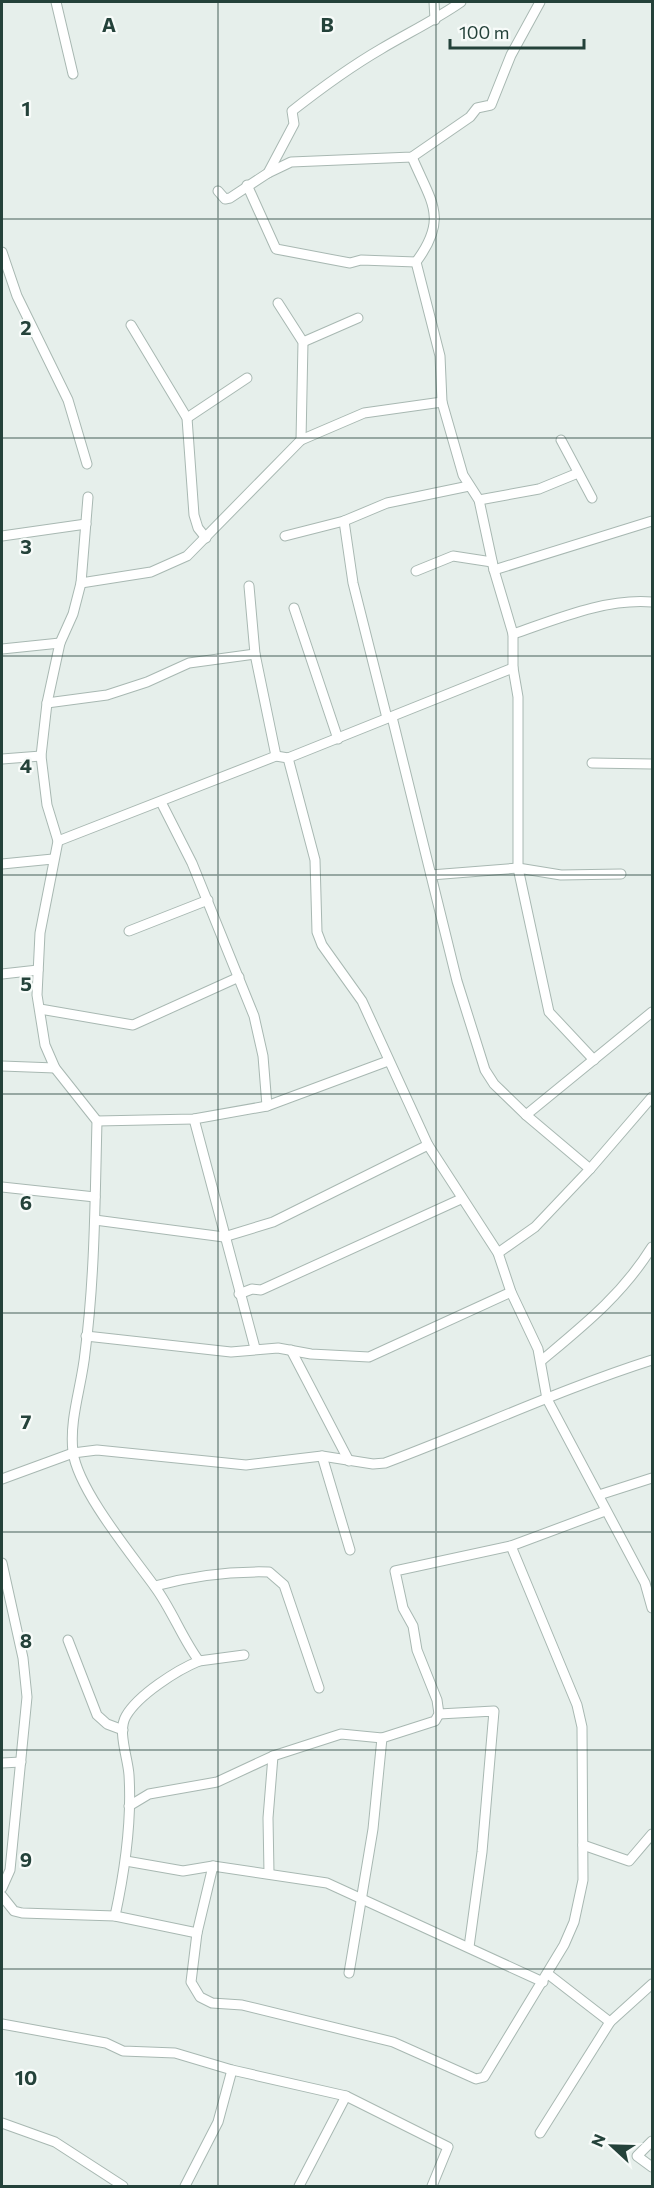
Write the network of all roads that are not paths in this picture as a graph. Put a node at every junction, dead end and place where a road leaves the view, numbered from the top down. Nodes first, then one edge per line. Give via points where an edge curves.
1 (56, 2) edge
2 (434, 2) edge
3 (461, 2) edge
4 (540, 2) edge
5 (435, 20) junction
6 (73, 74) dead end
7 (412, 157) junction
8 (268, 173) junction
9 (247, 185) junction
10 (218, 191) dead end
11 (2, 252) edge
12 (416, 262) junction
13 (278, 303) dead end
14 (358, 318) dead end
15 (131, 325) dead end
16 (303, 342) junction
17 (247, 378) dead end
18 (442, 402) junction
19 (188, 418) junction
20 (301, 440) junction
21 (561, 440) dead end
22 (87, 464) dead end
23 (578, 473) junction
24 (469, 486) junction
25 (88, 497) dead end
26 (592, 498) dead end
27 (479, 500) junction
28 (344, 521) junction
29 (652, 521) edge
30 (86, 524) junction
31 (2, 536) edge
32 (285, 536) dead end
33 (206, 538) junction
34 (493, 566) junction
35 (416, 572) dead end
36 (81, 583) junction
37 (249, 586) dead end
38 (652, 602) edge
39 (294, 608) dead end
40 (513, 634) junction
41 (60, 643) junction
42 (2, 649) edge
43 (255, 654) junction
44 (513, 668) junction
45 (47, 703) junction
46 (389, 717) junction
47 (338, 739) junction
48 (41, 756) junction
49 (276, 756) junction
50 (288, 758) junction
51 (2, 759) edge
52 (592, 763) dead end
53 (652, 764) edge
54 (161, 802) junction
55 (58, 841) junction
56 (53, 859) junction
57 (2, 864) edge
58 (518, 868) junction
59 (621, 874) dead end
60 (431, 875) junction
61 (208, 900) junction
62 (129, 931) dead end
63 (38, 970) junction
64 (2, 974) edge
65 (239, 977) junction
66 (40, 1009) junction
67 (652, 1012) edge
68 (594, 1060) junction
69 (388, 1061) junction
70 (2, 1066) edge
71 (55, 1068) junction
72 (652, 1097) edge
73 (267, 1106) junction
74 (526, 1115) junction
75 (194, 1119) junction
76 (97, 1121) junction
77 (428, 1145) junction
78 (590, 1170) junction
79 (2, 1187) edge
80 (95, 1197) junction
81 (461, 1199) junction
82 (95, 1220) junction
83 (224, 1237) junction
84 (652, 1247) edge
85 (498, 1253) junction
86 (510, 1292) junction
87 (239, 1294) junction
88 (86, 1336) junction
89 (255, 1348) junction
90 (291, 1350) junction
91 (652, 1360) edge
92 (541, 1361) junction
93 (547, 1399) junction
94 (73, 1453) junction
95 (322, 1456) junction
96 (349, 1461) junction
97 (2, 1479) edge
98 (652, 1479) edge
99 (599, 1495) junction
100 (604, 1511) junction
101 (511, 1546) junction
102 (350, 1550) dead end
103 (2, 1563) edge
104 (649, 1582) edge
105 (155, 1586) junction
106 (652, 1608) edge
107 (68, 1640) dead end
108 (244, 1655) dead end
109 (199, 1661) junction
110 (319, 1688) dead end
111 (439, 1714) junction
112 (123, 1730) junction
113 (382, 1738) junction
114 (273, 1756) junction
115 (21, 1762) junction
116 (2, 1763) edge
117 (129, 1806) junction
118 (652, 1834) edge
119 (583, 1845) junction
120 (126, 1861) junction
121 (213, 1866) junction
122 (269, 1873) junction
123 (2, 1888) edge
124 (2, 1896) edge
125 (362, 1898) junction
126 (115, 1916) junction
127 (197, 1933) junction
128 (469, 1947) junction
129 (349, 1973) dead end
130 (545, 1978) junction
131 (652, 1984) edge
132 (610, 2022) junction
133 (2, 2024) edge
134 (232, 2070) junction
135 (346, 2096) junction
136 (2, 2123) edge
137 (540, 2133) dead end
138 (652, 2141) edge
139 (652, 2167) edge
140 (123, 2187) edge
141 (185, 2187) edge
142 (299, 2187) edge
143 (432, 2187) edge

1 - 6 street
2 - 5 street
3 - 5 street
4 - 7 street via 491,105 477,108
5 - 8 street via 380,50 292,111 294,124
7 - 8 street via 291,162
7 - 12 street via 436,217 431,242
8 - 9 street
9 - 10 street via 225,199
9 - 12 street via 276,249 350,263
11 - 22 street via 17,296 68,400
12 - 18 street via 440,356
13 - 16 street
14 - 16 street
15 - 19 street
16 - 20 street
17 - 19 street
18 - 20 street via 364,413
18 - 24 street
19 - 33 street via 194,515
20 - 33 street
21 - 23 street
23 - 26 street
23 - 27 street via 539,489
24 - 27 street
24 - 28 street via 387,503
25 - 30 street
27 - 34 street
28 - 32 street
28 - 46 street via 353,583
29 - 34 street
30 - 31 street
30 - 36 street
33 - 36 street via 187,556 151,572
34 - 35 street via 453,556
34 - 40 street
36 - 41 street
37 - 43 street
38 - 40 street via 580,612
39 - 47 street
40 - 44 street
41 - 42 street
41 - 45 street
43 - 45 street via 189,663 107,695
43 - 49 street
44 - 46 street
44 - 58 street via 518,697
45 - 48 street
46 - 47 street
46 - 60 street
47 - 50 street
48 - 51 street
48 - 55 street via 47,805
49 - 50 street
49 - 54 street
50 - 69 street via 315,860 317,932 331,960 362,1002
52 - 53 street
54 - 55 street
54 - 61 street
55 - 56 street
56 - 57 street
56 - 63 street
58 - 59 street via 561,875
58 - 60 street
58 - 68 street via 549,1011
60 - 74 street via 480,1058 494,1084
61 - 62 street
61 - 65 street
63 - 64 street
63 - 66 street
65 - 66 street via 133,1025
65 - 73 street via 259,1035
66 - 71 street via 45,1045
67 - 68 street
68 - 74 street
69 - 73 street
69 - 77 street
70 - 71 street
71 - 76 street
72 - 78 street
73 - 75 street
74 - 78 street
75 - 76 street
75 - 83 street
76 - 80 street
77 - 81 street
77 - 83 street via 273,1222
78 - 85 street via 535,1227
79 - 80 street
80 - 82 street
81 - 85 street
81 - 87 street via 261,1290 252,1288
82 - 83 street
82 - 88 street
83 - 87 street
84 - 92 street via 633,1278 595,1317
85 - 86 street
86 - 90 street via 369,1357
86 - 92 street
87 - 89 street
88 - 89 street via 231,1352
88 - 94 street via 72,1430
89 - 90 street
90 - 96 street
91 - 93 street
92 - 93 street
93 - 96 street via 385,1463
93 - 99 street
94 - 95 street via 97,1450 246,1465
94 - 97 street
94 - 105 street via 106,1519
95 - 96 street
95 - 102 street
98 - 99 street
99 - 100 street
100 - 101 street
100 - 104 street
101 - 111 street via 395,1571 403,1608 413,1626
101 - 119 street via 577,1706 582,1727
103 - 115 street via 23,1658 27,1697
104 - 106 street
105 - 109 street via 182,1638
105 - 110 street via 191,1576 270,1572 284,1585
107 - 112 street via 98,1714 107,1724
108 - 109 street
109 - 112 street via 138,1701 125,1717
111 - 113 street via 435,1721
111 - 128 street via 494,1711
112 - 117 street
113 - 114 street via 342,1734
113 - 125 street
114 - 117 street via 217,1782 149,1794
114 - 122 street
115 - 116 street
115 - 123 street via 10,1870
117 - 120 street
118 - 119 street via 629,1861
119 - 130 street via 581,1898 564,1945
120 - 121 street via 183,1871
120 - 126 street
121 - 122 street
121 - 127 street
122 - 125 street via 327,1883
124 - 126 street via 14,1911 22,1913
125 - 128 street
125 - 129 street
126 - 127 street
127 - 130 street via 191,1982 212,2003 242,2005 393,2042 476,2079 484,2077
128 - 130 street
130 - 132 street
131 - 132 street
132 - 137 street
133 - 134 street via 106,2043 123,2051 175,2053
134 - 135 street
134 - 141 street via 218,2122
135 - 142 street
135 - 143 street via 448,2147
136 - 140 street via 55,2142
138 - 139 street via 637,2156

